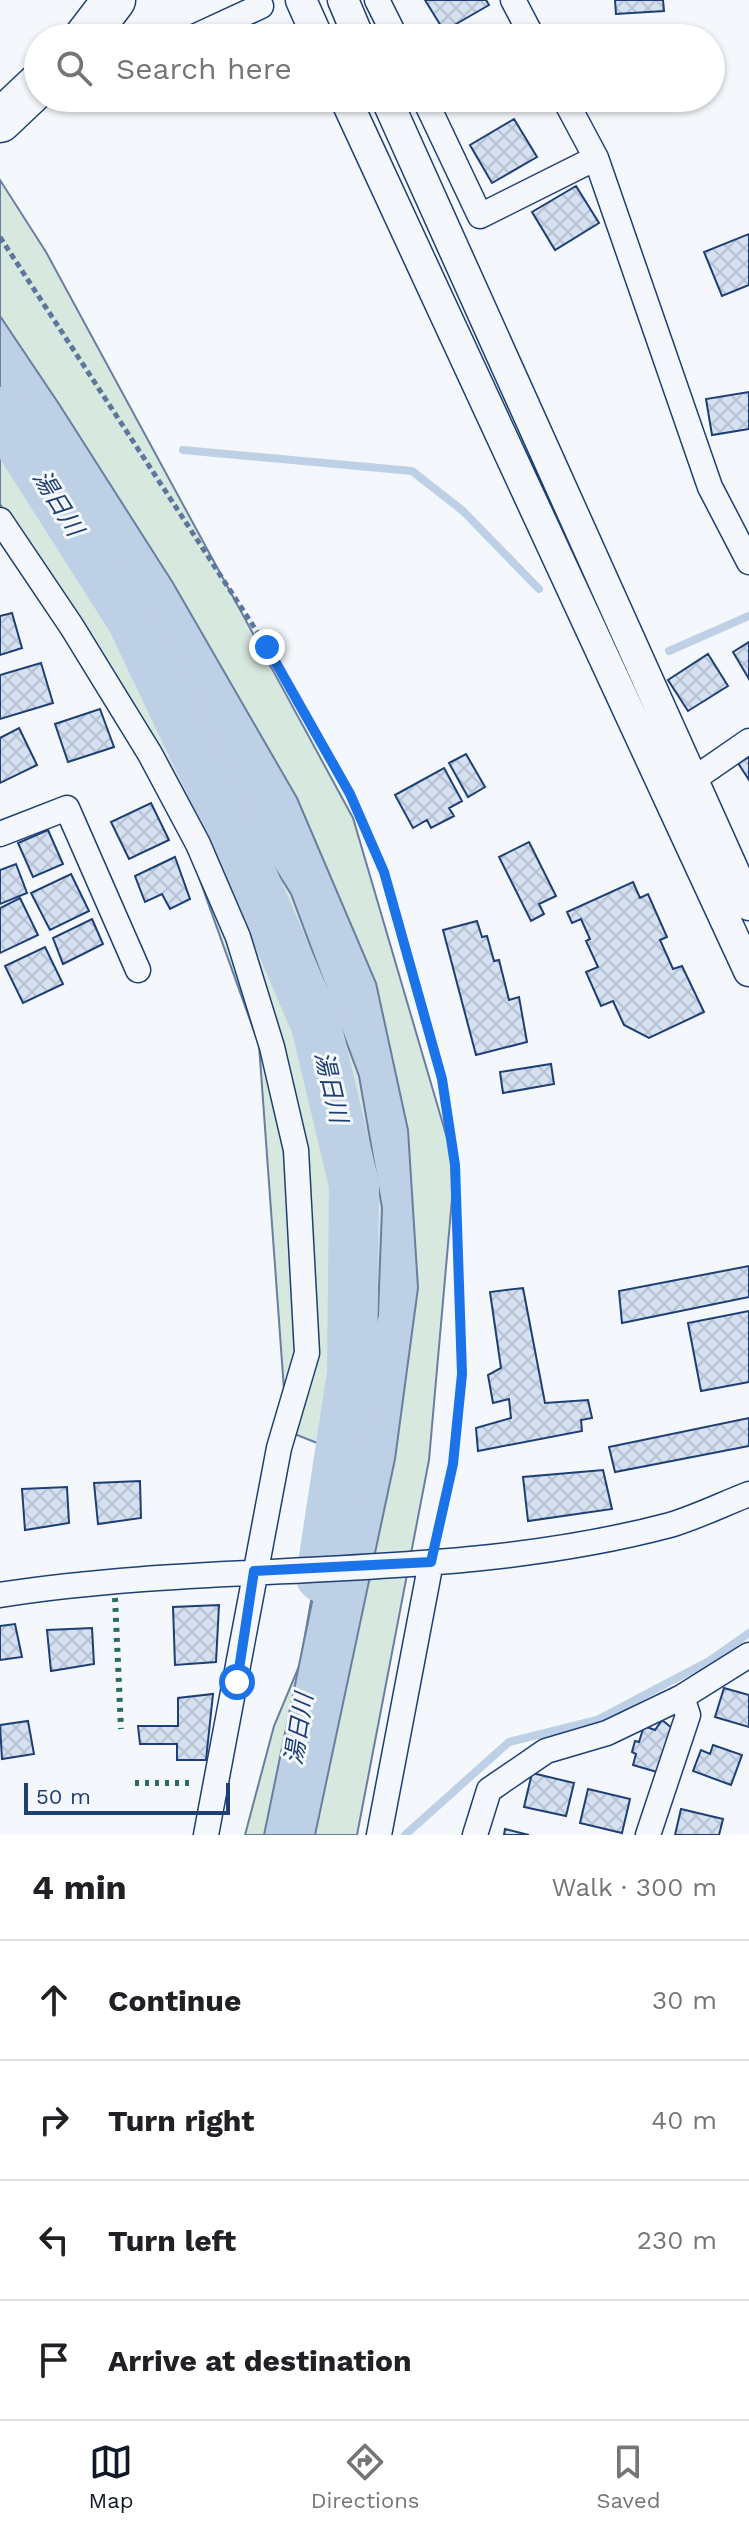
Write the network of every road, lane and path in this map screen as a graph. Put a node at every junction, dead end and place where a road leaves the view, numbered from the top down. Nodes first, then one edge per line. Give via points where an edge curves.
1 (114, 0) edge
2 (301, 0) edge
3 (343, 0) edge
4 (377, 0) edge
5 (513, 0) edge
6 (261, 6) dead end
7 (98, 24) edge
8 (222, 24) edge
9 (312, 24) edge
10 (353, 24) edge
11 (389, 24) edge
12 (526, 24) edge
13 (24, 98) edge
14 (351, 112) edge
15 (392, 112) edge
16 (431, 112) edge
17 (571, 112) edge
18 (0, 121) edge
19 (596, 158) junction
20 (480, 216) junction
21 (0, 237) edge
22 (446, 237) junction
23 (0, 520) edge
24 (749, 562) edge
25 (749, 741) edge
26 (691, 781) junction
27 (0, 834) edge
28 (749, 905) edge
29 (138, 970) dead end
30 (749, 971) edge
31 (749, 1494) edge
32 (428, 1562) junction
33 (260, 1571) junction
34 (0, 1595) edge
35 (749, 1655) edge
36 (682, 1697) junction
37 (206, 1835) edge
38 (379, 1835) edge
39 (475, 1835) edge
40 (648, 1835) edge

1 - 7 highway
2 - 9 street
3 - 10 street
4 - 11 street
5 - 12 street
6 - 8 street
13 - 18 highway
14 - 30 street
15 - 22 street
16 - 20 street
17 - 19 street
19 - 20 street
19 - 24 street via 710,487
20 - 22 street
21 - 32 path via 267,647 350,794 384,872 442,1079 455,1165 462,1374 453,1464
22 - 26 street
23 - 33 street via 150,754 198,844 238,937 272,1047 296,1150 307,1353 279,1448
25 - 26 street
26 - 28 street
27 - 29 street via 67,808
31 - 32 street via 673,1524 587,1543
32 - 33 street
32 - 38 street
33 - 34 street
33 - 37 street
35 - 36 street
36 - 39 street via 607,1733 546,1751 489,1790
36 - 40 street via 688,1715

